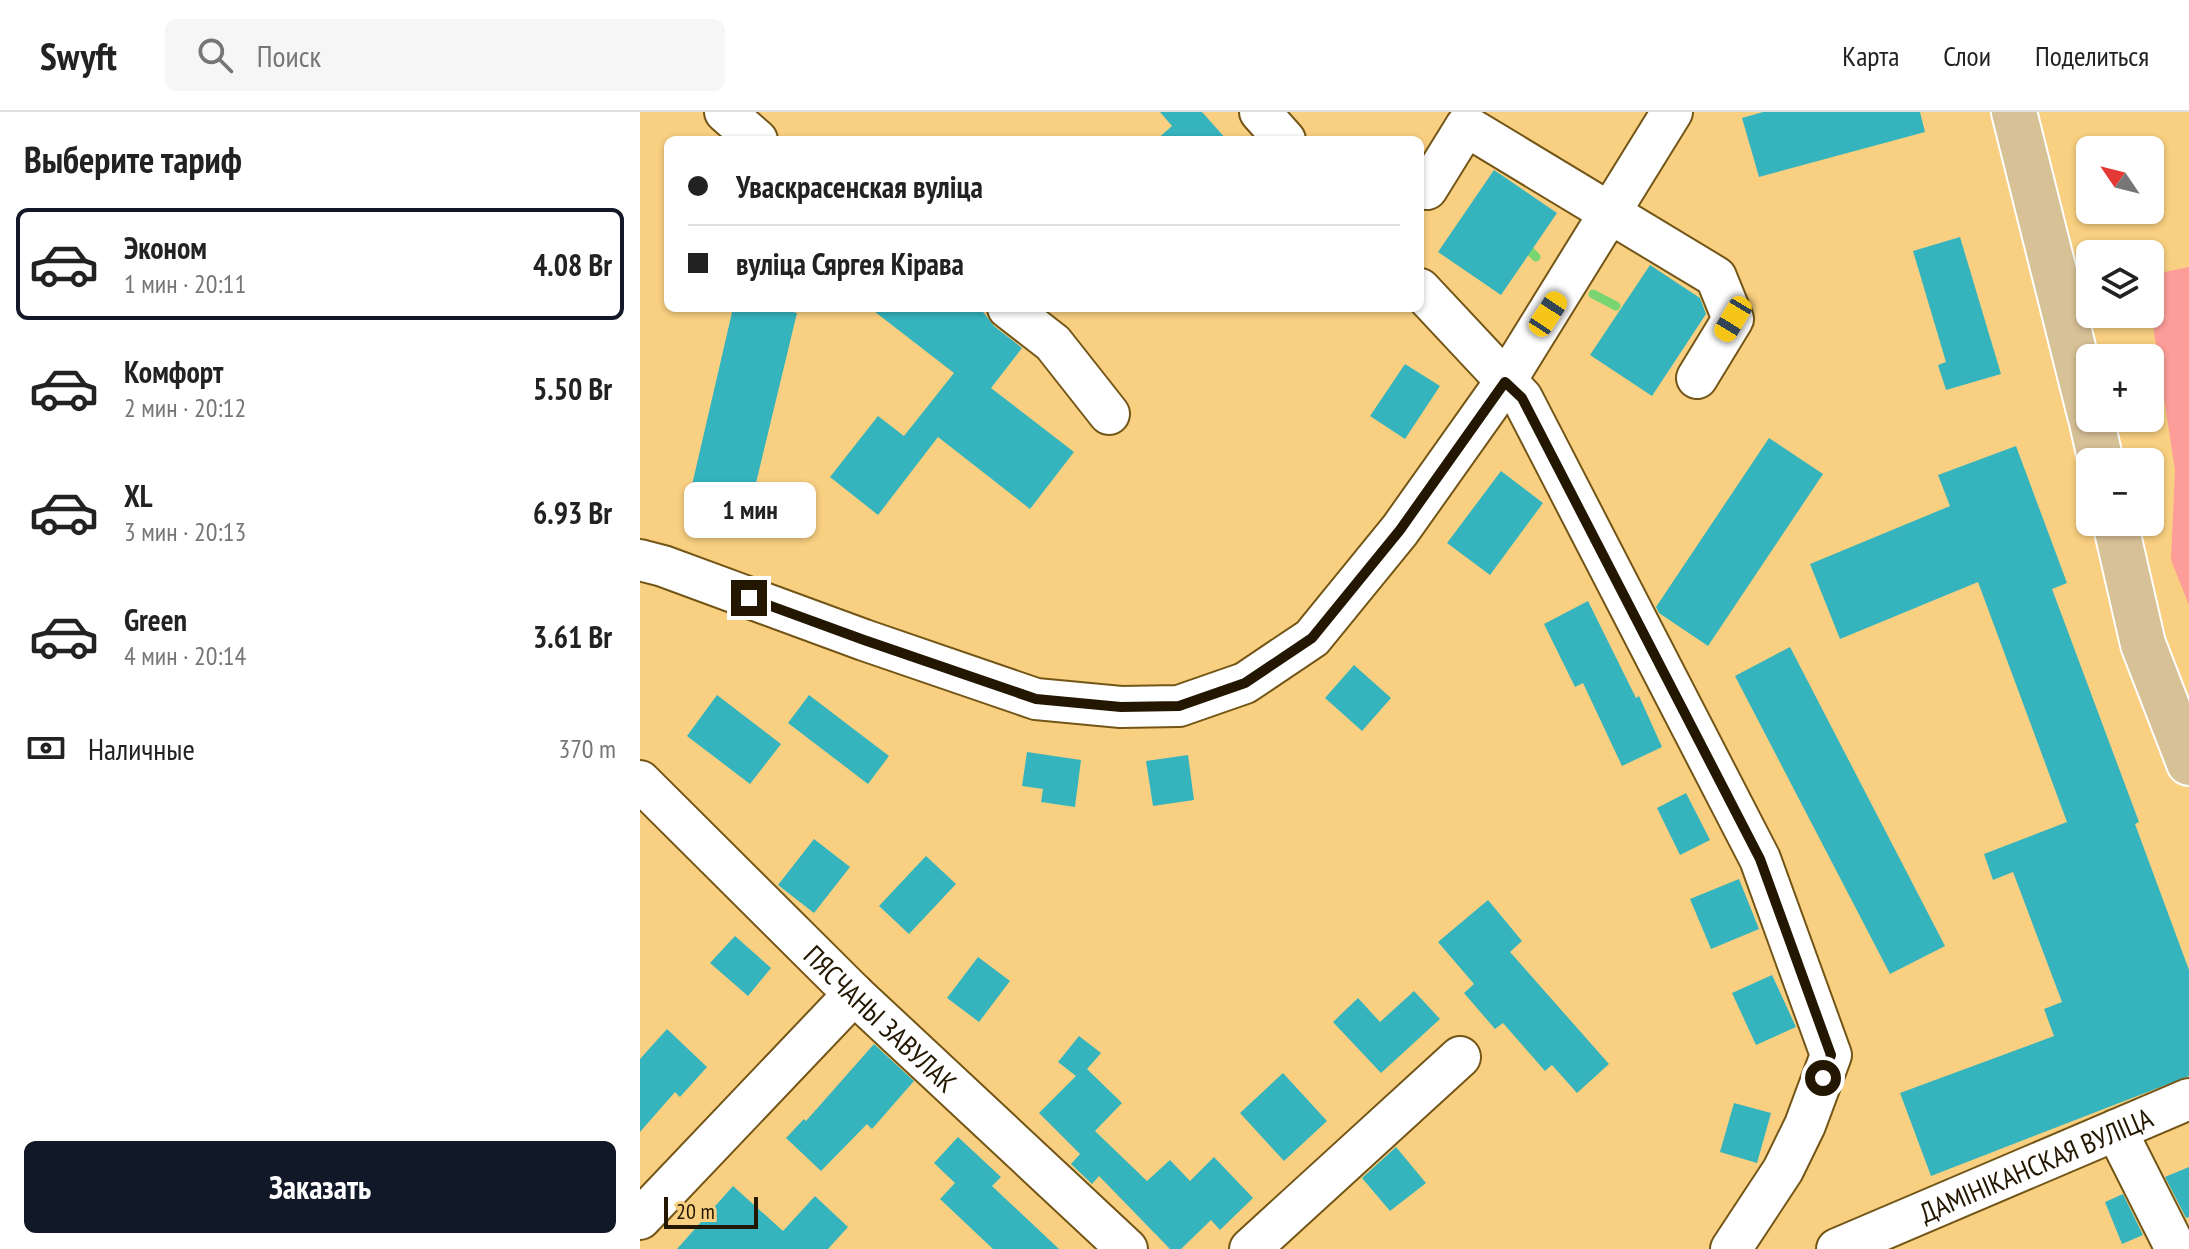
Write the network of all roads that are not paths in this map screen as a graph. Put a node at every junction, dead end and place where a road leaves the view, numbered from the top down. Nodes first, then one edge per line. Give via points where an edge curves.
1 (725, 112) edge
2 (1260, 112) edge
3 (1672, 112) edge
4 (2014, 112) edge
5 (752, 136) edge
6 (1281, 136) edge
7 (1427, 189) dead end
8 (1609, 213) junction
9 (1424, 293) edge
10 (1013, 312) edge
11 (2076, 360) edge
12 (1697, 378) dead end
13 (1505, 382) junction
14 (1109, 414) dead end
15 (2118, 536) edge
16 (640, 560) edge
17 (2189, 763) edge
18 (640, 781) edge
19 (854, 994) junction
20 (1460, 1057) dead end
21 (2189, 1099) edge
22 (2116, 1130) junction
23 (643, 1211) edge
24 (1127, 1249) edge
25 (1250, 1249) edge
26 (1731, 1249) edge
27 (1837, 1249) edge
28 (2176, 1249) edge

1 - 5 street
2 - 6 street
3 - 8 street
4 - 11 main road
7 - 8 street via 1466,126
8 - 12 street via 1716,277 1733,319
8 - 13 street
9 - 13 street
10 - 14 street via 1053,343
13 - 16 street via 1400,530 1312,638 1245,683 1179,706 1036,699
13 - 26 street via 1522,398 1760,859 1831,1055 1783,1170
15 - 17 main road via 2143,644
18 - 19 street, ПЯСЧАНЫ ЗАВУЛАК
19 - 23 street
19 - 24 street, ПЯСЧАНЫ ЗАВУЛАК
20 - 25 street
21 - 22 street, ДАМІНІКАНСКАЯ ВУЛІЦА
22 - 27 street, ДАМІНІКАНСКАЯ ВУЛІЦА
22 - 28 street

